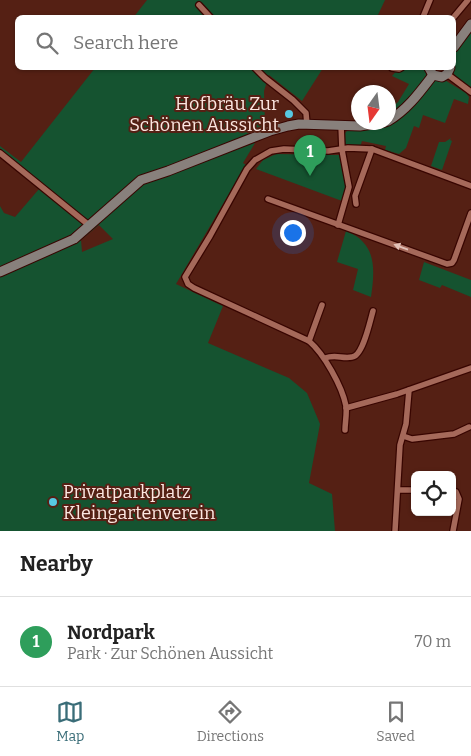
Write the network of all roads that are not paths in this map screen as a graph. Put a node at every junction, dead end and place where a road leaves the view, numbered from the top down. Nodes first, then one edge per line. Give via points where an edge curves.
1 (430, 0) edge
2 (468, 0) edge
3 (199, 4) dead end
4 (208, 15) edge
5 (424, 15) edge
6 (456, 15) edge
7 (471, 24) edge
8 (456, 44) edge
9 (257, 70) edge
10 (431, 71) edge
11 (448, 71) edge
12 (471, 92) edge
13 (396, 117) edge
14 (307, 125) junction
15 (341, 125) junction
16 (351, 125) edge
17 (372, 149) junction
18 (342, 150) junction
19 (0, 153) edge
20 (471, 186) edge
21 (268, 199) dead end
22 (356, 204) dead end
23 (471, 213) edge
24 (338, 225) junction
25 (90, 226) junction
26 (0, 272) edge
27 (322, 305) dead end
28 (373, 311) dead end
29 (309, 341) junction
30 (325, 358) junction
31 (471, 368) edge
32 (409, 390) junction
33 (346, 408) junction
34 (469, 427) dead end
35 (345, 430) dead end
36 (403, 436) junction
37 (398, 490) junction
38 (411, 490) edge
39 (456, 492) edge
40 (456, 513) edge
41 (455, 516) edge
42 (395, 531) edge
43 (452, 531) edge

1 - 5 street
2 - 6 street
3 - 4 street
7 - 8 main road
9 - 14 street via 306,113
10 - 11 main road via 442,77
10 - 13 main road via 415,98
11 - 12 street
14 - 15 main road
14 - 25 main road via 270,131 141,180
15 - 16 main road
15 - 18 street
17 - 18 street
17 - 20 street
17 - 22 street via 356,195
18 - 24 street via 349,187
18 - 29 street via 277,149 255,160 185,277 194,288
19 - 25 street
21 - 24 street
23 -> 24 street via 454,260 447,264
25 - 26 main road via 74,238
27 - 29 street
28 - 30 street via 357,355
29 - 30 street
30 - 33 street
31 - 32 street
32 - 33 street
32 - 36 street
33 - 35 street
34 - 36 street via 454,434 412,439
36 - 37 street
37 - 38 street
37 - 42 street
39 - 40 street via 459,499
41 - 43 street

